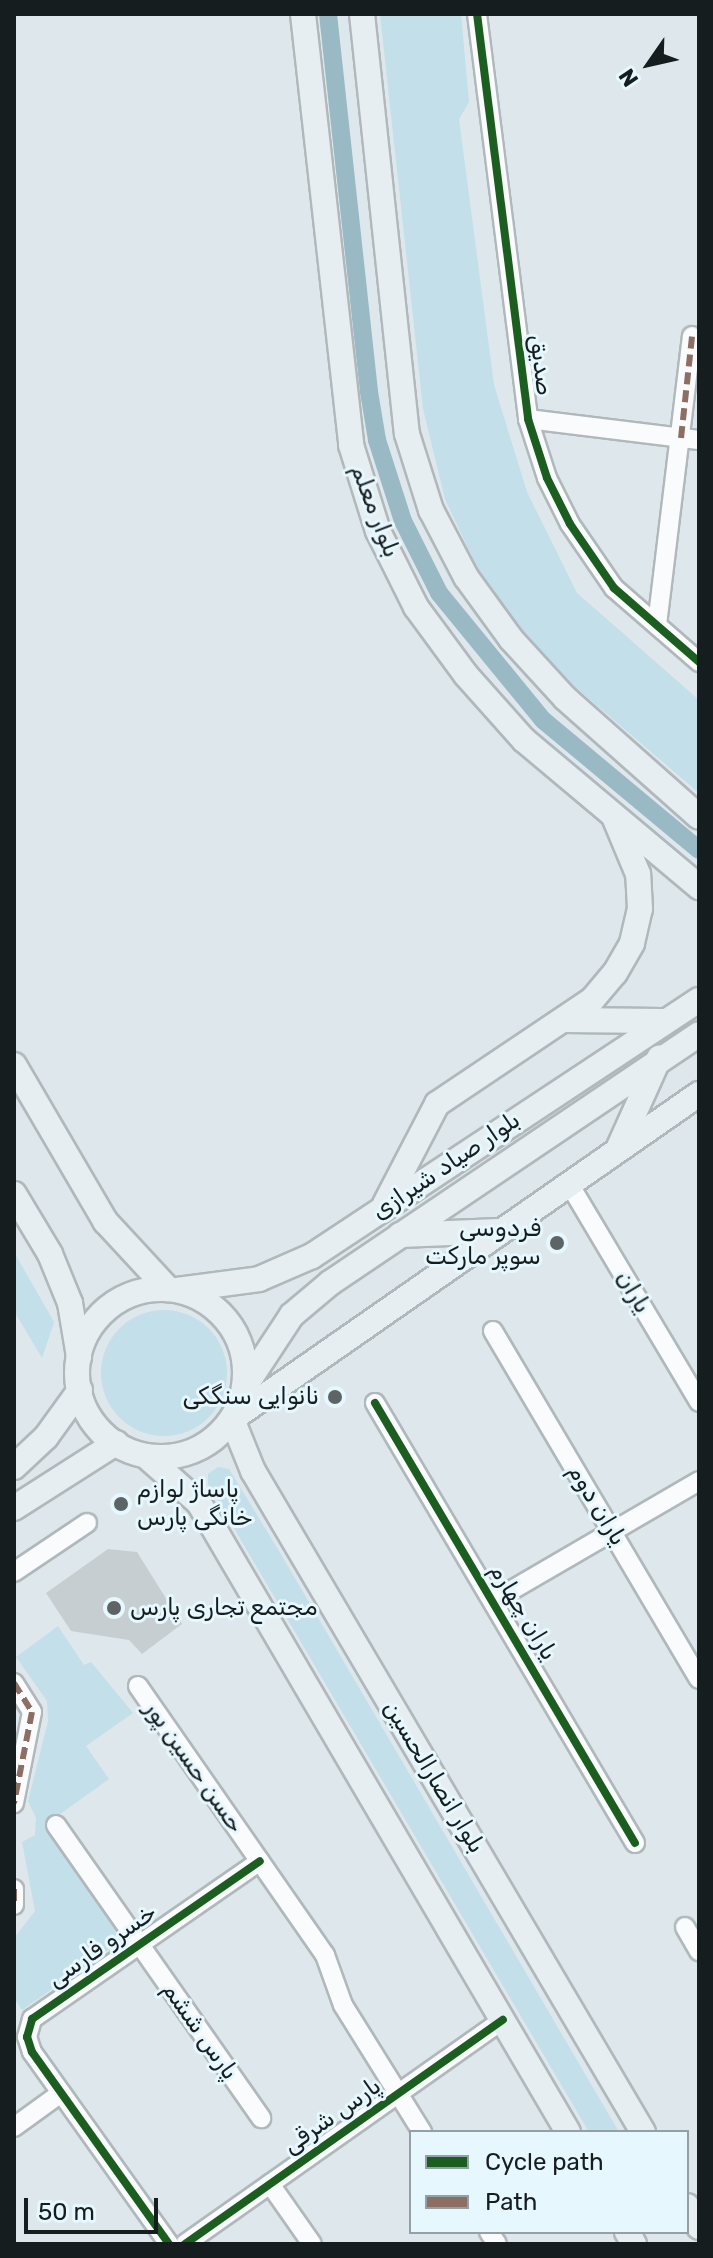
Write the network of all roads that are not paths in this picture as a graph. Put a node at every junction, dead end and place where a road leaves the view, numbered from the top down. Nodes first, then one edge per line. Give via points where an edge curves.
1 (303, 14) edge
2 (362, 14) edge
3 (477, 14) edge
4 (692, 336) dead end
5 (528, 419) junction
6 (690, 439) edge
7 (657, 625) junction
8 (699, 662) edge
9 (614, 816) junction
10 (699, 817) edge
11 (699, 887) edge
12 (699, 1000) edge
13 (564, 1020) junction
14 (662, 1021) junction
15 (699, 1034) edge
16 (660, 1056) junction
17 (14, 1065) edge
18 (699, 1094) edge
19 (619, 1147) junction
20 (568, 1182) junction
21 (14, 1194) edge
22 (382, 1208) junction
23 (499, 1231) junction
24 (400, 1235) junction
25 (172, 1290) junction
26 (493, 1331) dead end
27 (79, 1358) junction
28 (244, 1388) junction
29 (80, 1390) junction
30 (699, 1402) edge
31 (375, 1403) dead end
32 (232, 1419) junction
33 (116, 1443) junction
34 (146, 1456) junction
35 (14, 1467) edge
36 (699, 1481) edge
37 (14, 1508) edge
38 (87, 1523) dead end
39 (613, 1531) junction
40 (14, 1572) edge
41 (493, 1601) junction
42 (699, 1679) edge
43 (14, 1683) edge
44 (138, 1686) dead end
45 (14, 1803) edge
46 (56, 1825) dead end
47 (635, 1843) dead end
48 (260, 1861) junction
49 (14, 1889) edge
50 (14, 1905) edge
51 (685, 1927) dead end
52 (139, 1944) junction
53 (699, 1951) edge
54 (503, 2020) junction
55 (61, 2093) junction
56 (397, 2095) junction
57 (261, 2118) dead end
58 (14, 2127) edge
59 (421, 2130) edge
60 (567, 2130) edge
61 (642, 2130) edge
62 (270, 2184) junction
63 (689, 2210) edge
64 (699, 2227) edge
65 (169, 2244) edge
66 (185, 2244) edge
67 (312, 2244) edge

1 - 9 main road, بلوار معلم via 351,445 378,531 416,607 466,675 524,740
2 - 10 main road via 407,434 431,510 466,577 511,639 565,698
3 - 5 street, صدیق
4 - 6 street
5 - 6 street
5 - 7 street, صدیق via 547,478 570,524 614,588
6 - 7 street
7 - 8 street, صدیق
9 - 11 main road, بلوار معلم
9 - 13 main road via 638,874 637,920 615,973 592,1000
12 - 14 main road, بلوار صیاد شیرازی
13 - 14 main road
13 - 22 main road via 437,1104
14 - 22 main road, بلوار صیاد شیرازی
15 - 16 main road, بلوار صیاد شیرازی
16 - 19 main road
16 - 24 main road, بلوار صیاد شیرازی
17 - 25 main road via 105,1221
18 - 19 main road
19 - 20 main road
20 - 23 main road
20 - 30 street, یاران
21 - 27 main road via 50,1254 70,1303
22 - 25 main road, بلوار صیاد شیرازی via 312,1256 259,1279
23 - 24 main road
23 - 32 main road
24 - 28 main road, بلوار صیاد شیرازی via 292,1315
25 - 27 main road via 133,1294 110,1307 92,1325
25 - 28 main road via 201,1299 230,1326 245,1362
26 - 39 street, یاران دوم
27 - 29 main road
28 - 32 main road
29 - 33 main road via 87,1411
29 - 35 main road via 46,1437
31 - 41 street, یاران چهارم
32 - 34 main road via 195,1450
32 - 61 main road, بلوار انصارالحسین via 253,1471
33 - 34 main road
33 - 37 main road
34 - 54 main road via 199,1503
36 - 39 street
38 - 40 street
39 - 41 street
39 - 42 street, یاران دوم
41 - 47 street, یاران چهارم
43 - 45 street via 32,1712
44 - 48 street, حسن حسین پور
46 - 52 street, پارس ششم
48 - 52 street, خسرو فارسی
48 - 56 street, حسن حسین پور via 325,1955 343,2005
49 - 50 street
51 - 53 street
52 - 55 street, خسرو فارسی via 32,2019 27,2037 32,2052
52 - 57 street, پارس ششم
54 - 56 street, پارس شرقی
54 - 60 main road
55 - 58 street
55 - 65 street, خسرو فارسی
56 - 59 street, حسن حسین پور
56 - 62 street, پارس شرقی
62 - 66 street, پارس شرقی
62 - 67 street
63 - 64 main road

